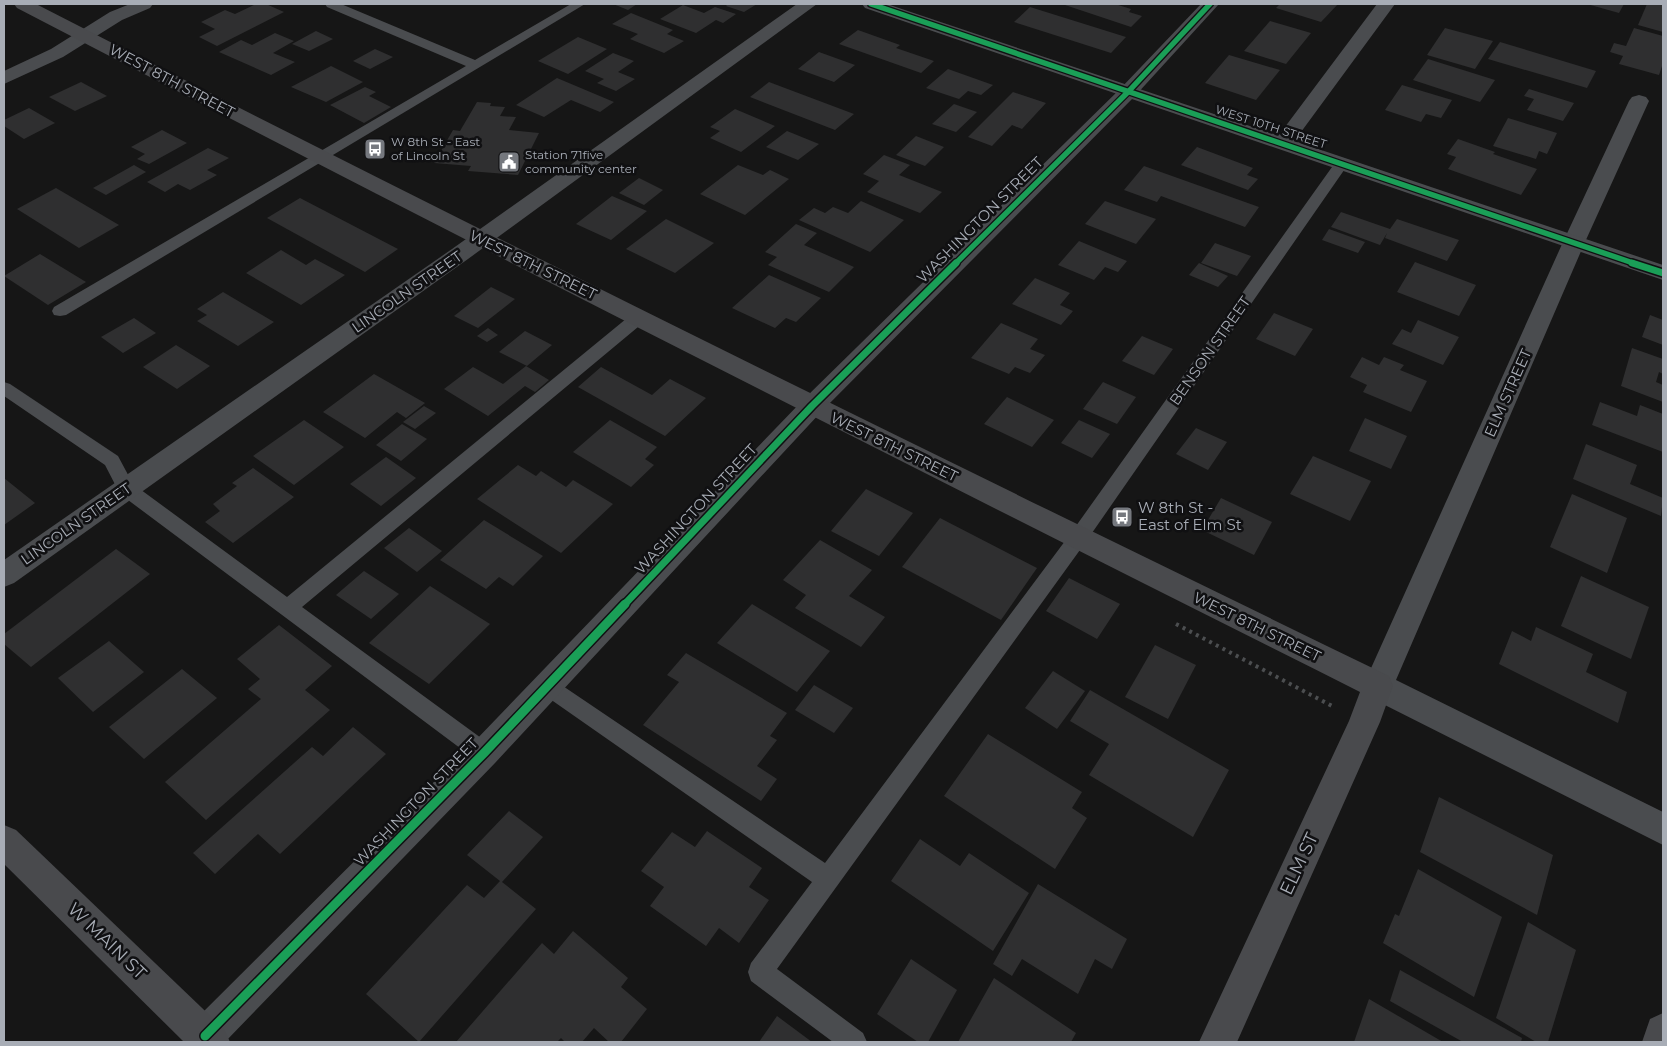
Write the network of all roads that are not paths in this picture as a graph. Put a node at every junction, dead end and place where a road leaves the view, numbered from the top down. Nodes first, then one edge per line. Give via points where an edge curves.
1 (22, 4) edge
2 (144, 4) edge
3 (331, 4) edge
4 (578, 4) edge
5 (808, 4) edge
6 (871, 4) edge
7 (1210, 4) edge
8 (1386, 4) edge
9 (86, 35) junction
10 (475, 65) junction
11 (4, 78) edge
12 (1128, 92) junction
13 (1639, 101) dead end
14 (1283, 143) junction
15 (320, 158) junction
16 (1342, 163) junction
17 (481, 239) junction
18 (1574, 242) junction
19 (1663, 273) edge
20 (60, 312) dead end
21 (638, 318) junction
22 (4, 388) edge
23 (812, 406) junction
24 (126, 489) junction
25 (1078, 538) junction
26 (4, 575) edge
27 (288, 608) junction
28 (547, 686) junction
29 (1378, 686) junction
30 (484, 753) junction
31 (1663, 829) edge
32 (4, 840) edge
33 (828, 879) junction
34 (1663, 1032) edge
35 (208, 1039) edge
36 (854, 1042) edge
37 (1218, 1042) edge
38 (1661, 1042) edge

1 - 9 main road, WEST 8TH STREET
2 - 9 street via 116,16
3 - 10 lane
4 - 10 lane
5 - 17 street, LINCOLN STREET
6 - 12 street, WEST 10TH STREET
7 - 12 street, WASHINGTON STREET
8 - 14 street
9 - 11 street
9 - 15 main road, WEST 8TH STREET
10 - 15 lane
12 - 14 street, WEST 10TH STREET
12 - 23 street, WASHINGTON STREET
13 - 18 street, ELM STREET
14 - 16 street, WEST 10TH STREET
15 - 17 main road, WEST 8TH STREET
15 - 20 lane
16 - 18 street, WEST 10TH STREET
16 - 25 lane, BENSON STREET
17 - 21 main road, WEST 8TH STREET
17 - 24 street, LINCOLN STREET
18 - 19 street, WEST 10TH STREET
18 - 29 street, ELM STREET
21 - 23 main road, WEST 8TH STREET
21 - 27 lane
22 - 24 lane via 112,461
23 - 25 main road, WEST 8TH STREET
23 - 28 street, WASHINGTON STREET
24 - 26 street, LINCOLN STREET
24 - 27 lane
25 - 29 main road, WEST 8TH STREET
25 - 33 lane, BENSON STREET
27 - 30 lane
28 - 30 street, WASHINGTON STREET
28 - 33 lane
29 - 31 street, WEST 8TH STREET
29 - 37 main road, ELM ST
30 - 35 street, WASHINGTON STREET
32 - 35 main road, W MAIN ST
33 - 36 lane, BENSON STREET via 760,972
34 - 38 main road

